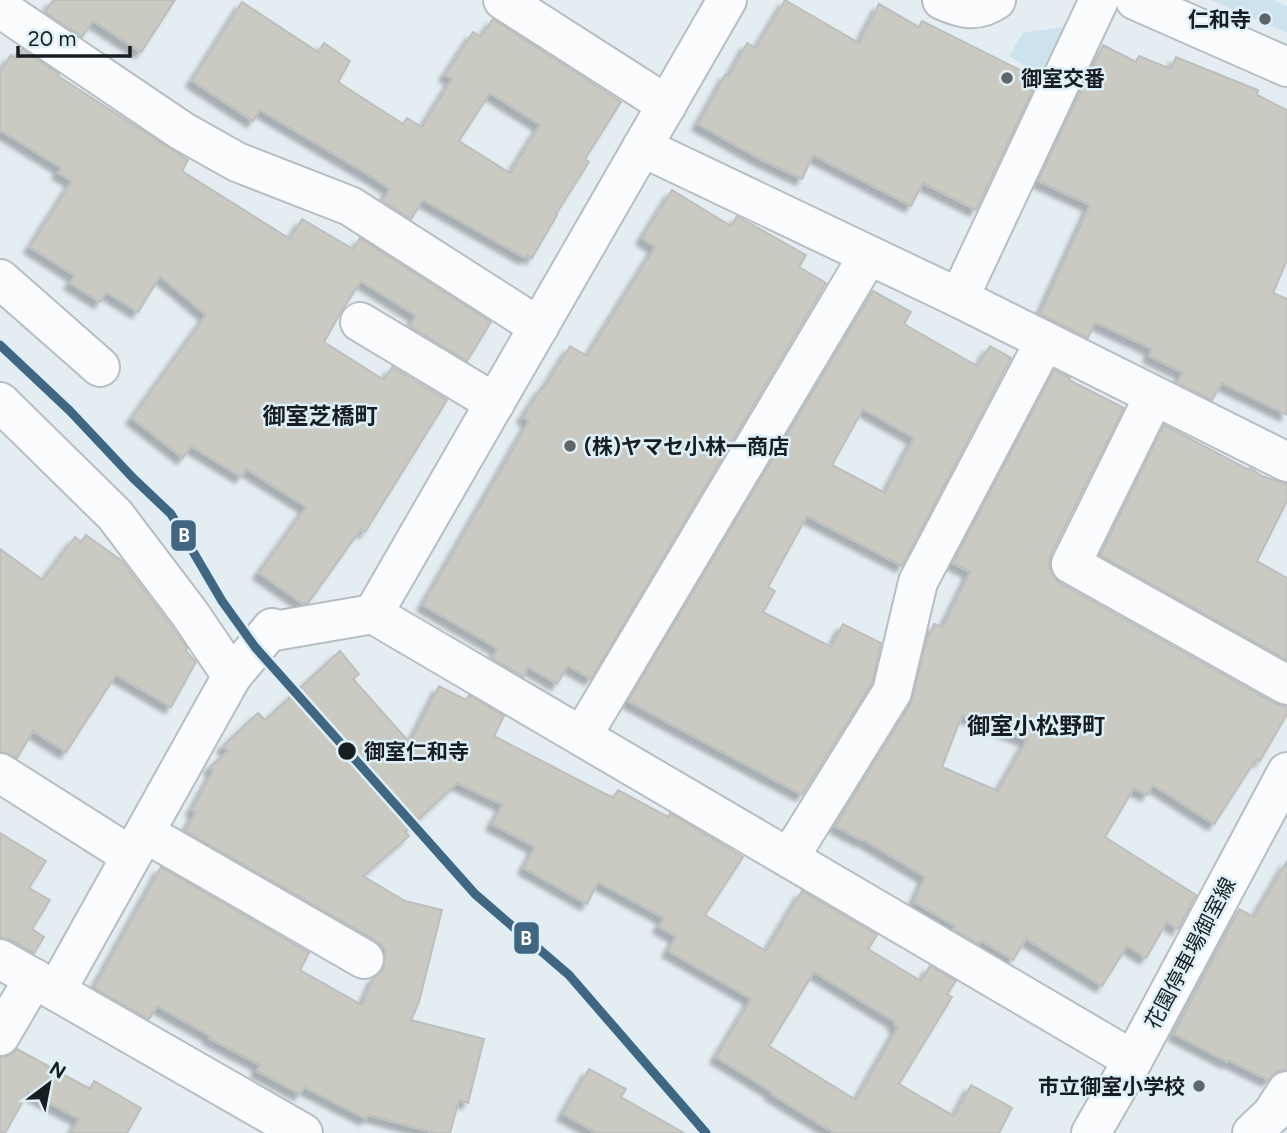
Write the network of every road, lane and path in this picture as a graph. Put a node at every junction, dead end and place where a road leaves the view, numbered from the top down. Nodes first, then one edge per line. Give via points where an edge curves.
1 (503, 0) edge
2 (727, 0) edge
3 (942, 0) edge
4 (996, 0) edge
5 (1099, 0) edge
6 (1135, 0) edge
7 (0, 8) edge
8 (1287, 67) edge
9 (667, 106) junction
10 (642, 147) junction
11 (868, 256) junction
12 (0, 279) edge
13 (959, 298) junction
14 (360, 322) dead end
15 (538, 327) junction
16 (1045, 341) junction
17 (100, 367) dead end
18 (1154, 396) junction
19 (0, 402) edge
20 (495, 403) junction
21 (1287, 462) edge
22 (373, 614) junction
23 (232, 676) junction
24 (1287, 685) edge
25 (582, 736) junction
26 (1287, 772) edge
27 (0, 773) edge
28 (138, 844) junction
29 (789, 858) junction
30 (0, 958) edge
31 (364, 959) dead end
32 (45, 984) junction
33 (0, 1035) edge
34 (1133, 1060) junction
35 (295, 1131) edge
36 (1091, 1133) edge

1 - 9 street
2 - 9 street
3 - 4 street via 962,9 984,9
5 - 13 street
6 - 8 street
7 - 15 street via 182,131 237,162 350,205
9 - 10 street
10 - 11 street
10 - 15 street
11 - 13 street
11 - 25 street
12 - 17 street
13 - 16 street
14 - 20 street
15 - 20 street
16 - 18 street
16 - 29 street via 918,582 892,692
18 - 21 street
18 - 24 street via 1071,564
19 - 23 street via 115,515
20 - 22 street
22 - 23 street via 272,628
22 - 25 street
23 - 28 street
25 - 29 street
26 - 34 street, 花園停車場御室線
27 - 28 street
28 - 31 street
28 - 32 street
29 - 34 street
30 - 32 street
32 - 33 street
32 - 35 street
34 - 36 street, 花園停車場御室線

